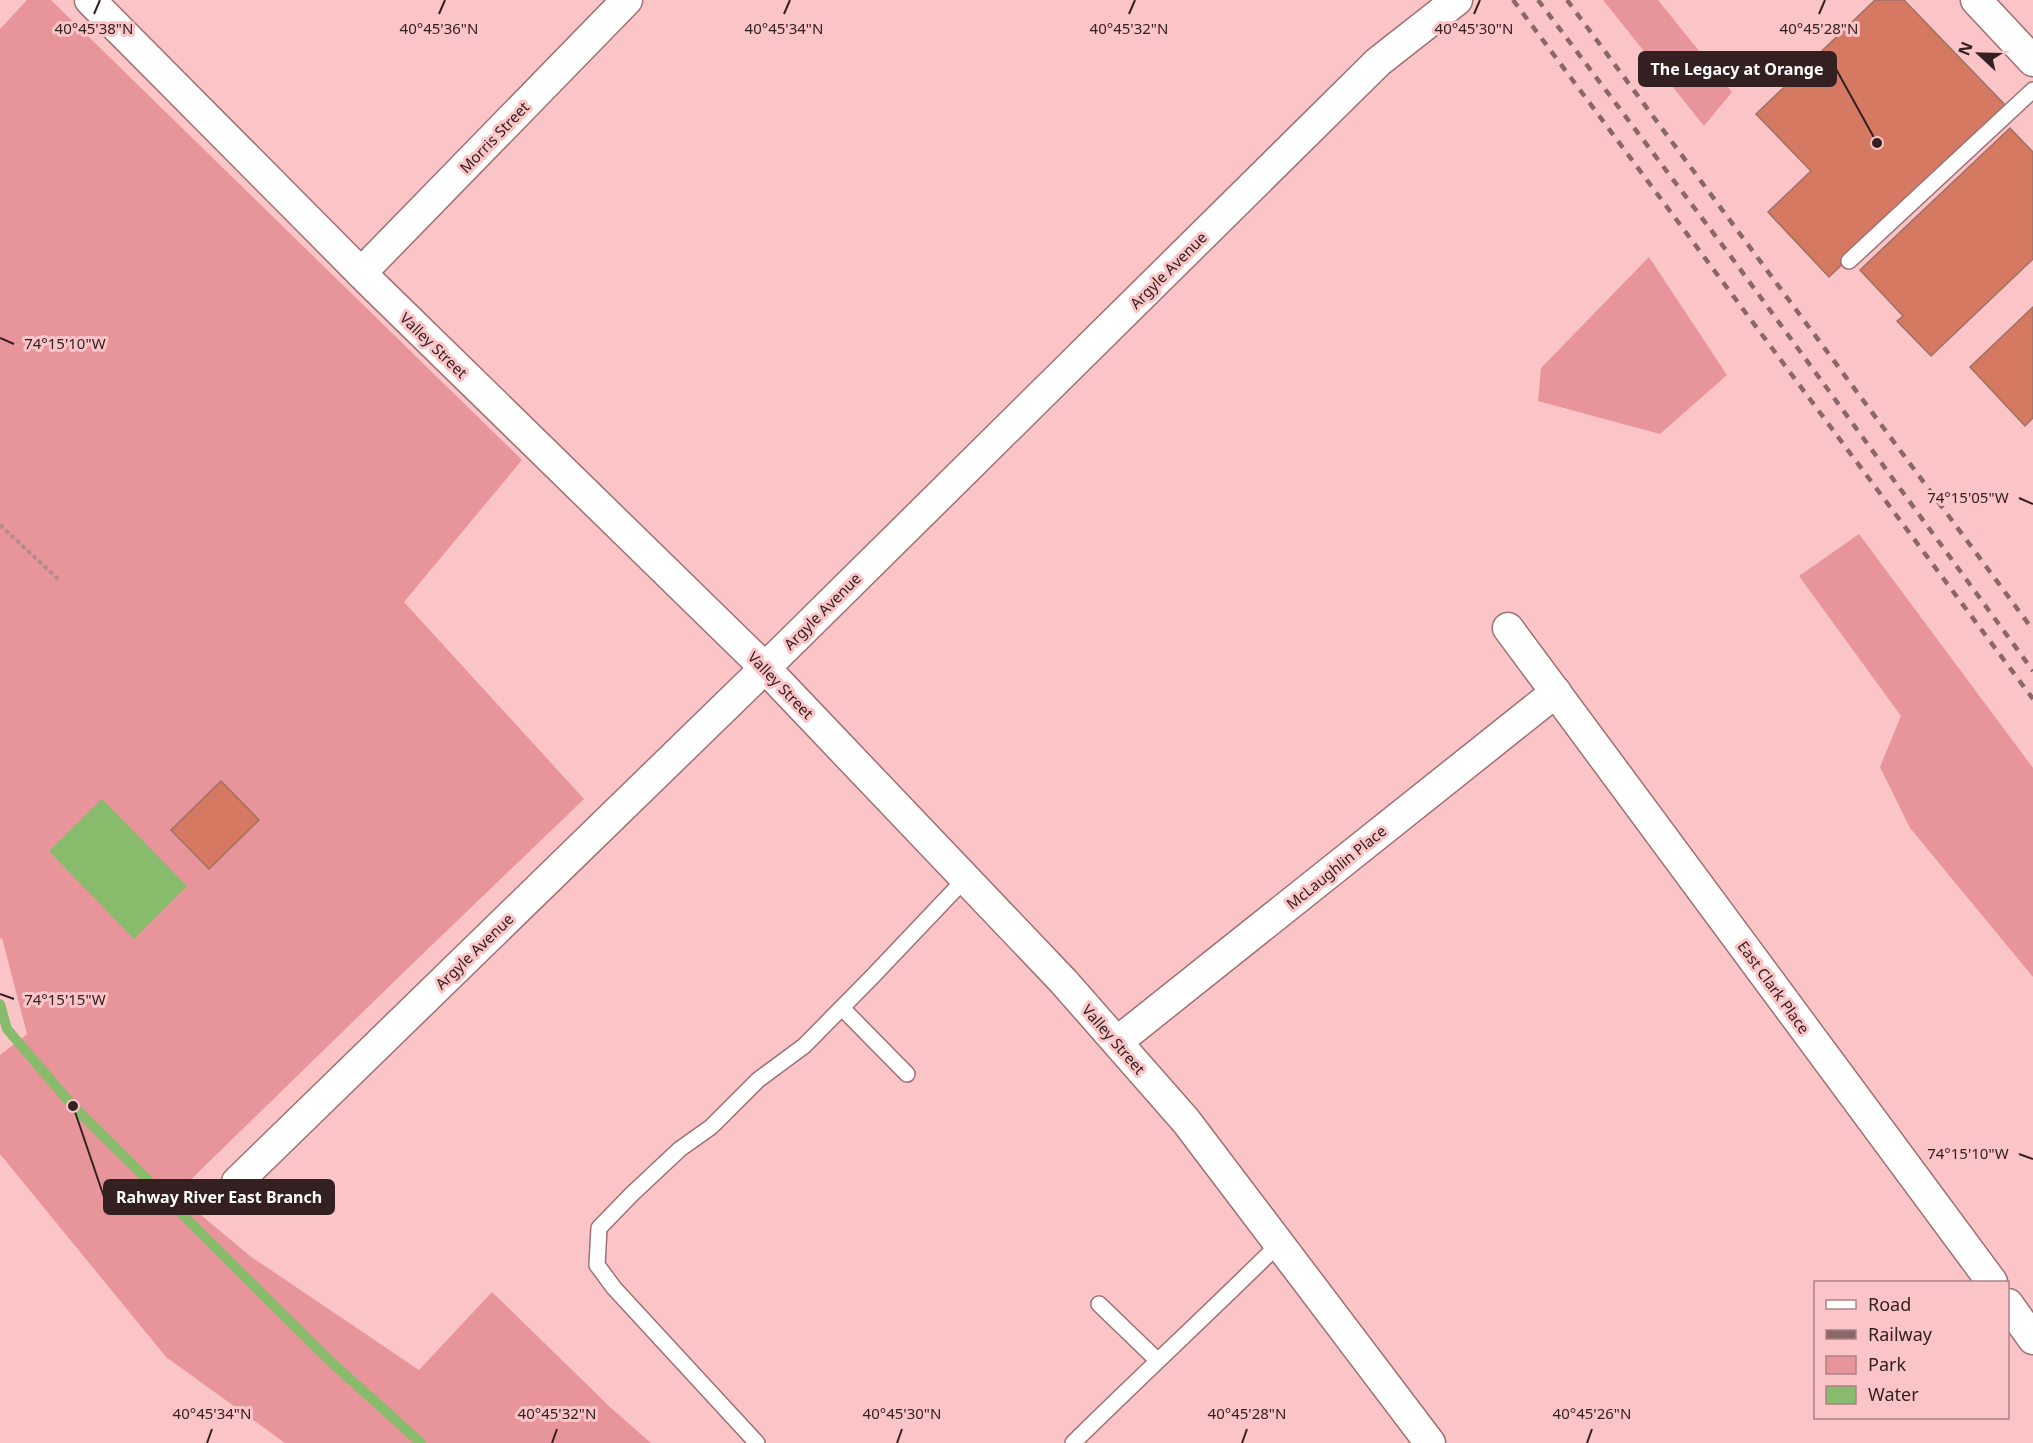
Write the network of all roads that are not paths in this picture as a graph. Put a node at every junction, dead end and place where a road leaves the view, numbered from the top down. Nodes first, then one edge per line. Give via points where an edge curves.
1 (90, 0) edge
2 (627, 0) edge
3 (1425, 0) edge
4 (1457, 0) edge
5 (1976, 0) edge
6 (2033, 61) edge
7 (1378, 62) junction
8 (2033, 90) edge
9 (1849, 261) dead end
10 (361, 273) junction
11 (1509, 628) dead end
12 (765, 668) junction
13 (1556, 692) junction
14 (966, 878) junction
15 (842, 1008) junction
16 (1117, 1042) junction
17 (908, 1074) dead end
18 (237, 1182) dead end
19 (1279, 1244) junction
20 (1991, 1281) edge
21 (1099, 1304) dead end
22 (2009, 1307) edge
23 (2033, 1339) edge
24 (1157, 1360) junction
25 (1422, 1433) edge
26 (757, 1443) edge
27 (1073, 1443) edge

1 - 10 street, Valley Street
2 - 10 street, Morris Street
3 - 7 street, Argyle Avenue
4 - 7 street, Argyle Avenue
5 - 6 street
7 - 12 street, Argyle Avenue
8 - 9 lane
10 - 12 street, Valley Street
11 - 13 street, East Clark Place
12 - 14 street, Valley Street
12 - 18 street, Argyle Avenue
13 - 16 street, McLaughlin Place
13 - 20 street, East Clark Place
14 - 15 lane
14 - 16 street, Valley Street
15 - 17 lane
15 - 26 lane via 804,1046 758,1080 711,1127 680,1149 599,1228 597,1265
16 - 19 street, Valley Street via 1186,1121
19 - 24 lane
19 - 25 street, Valley Street
21 - 24 lane
22 - 23 street
24 - 27 lane

